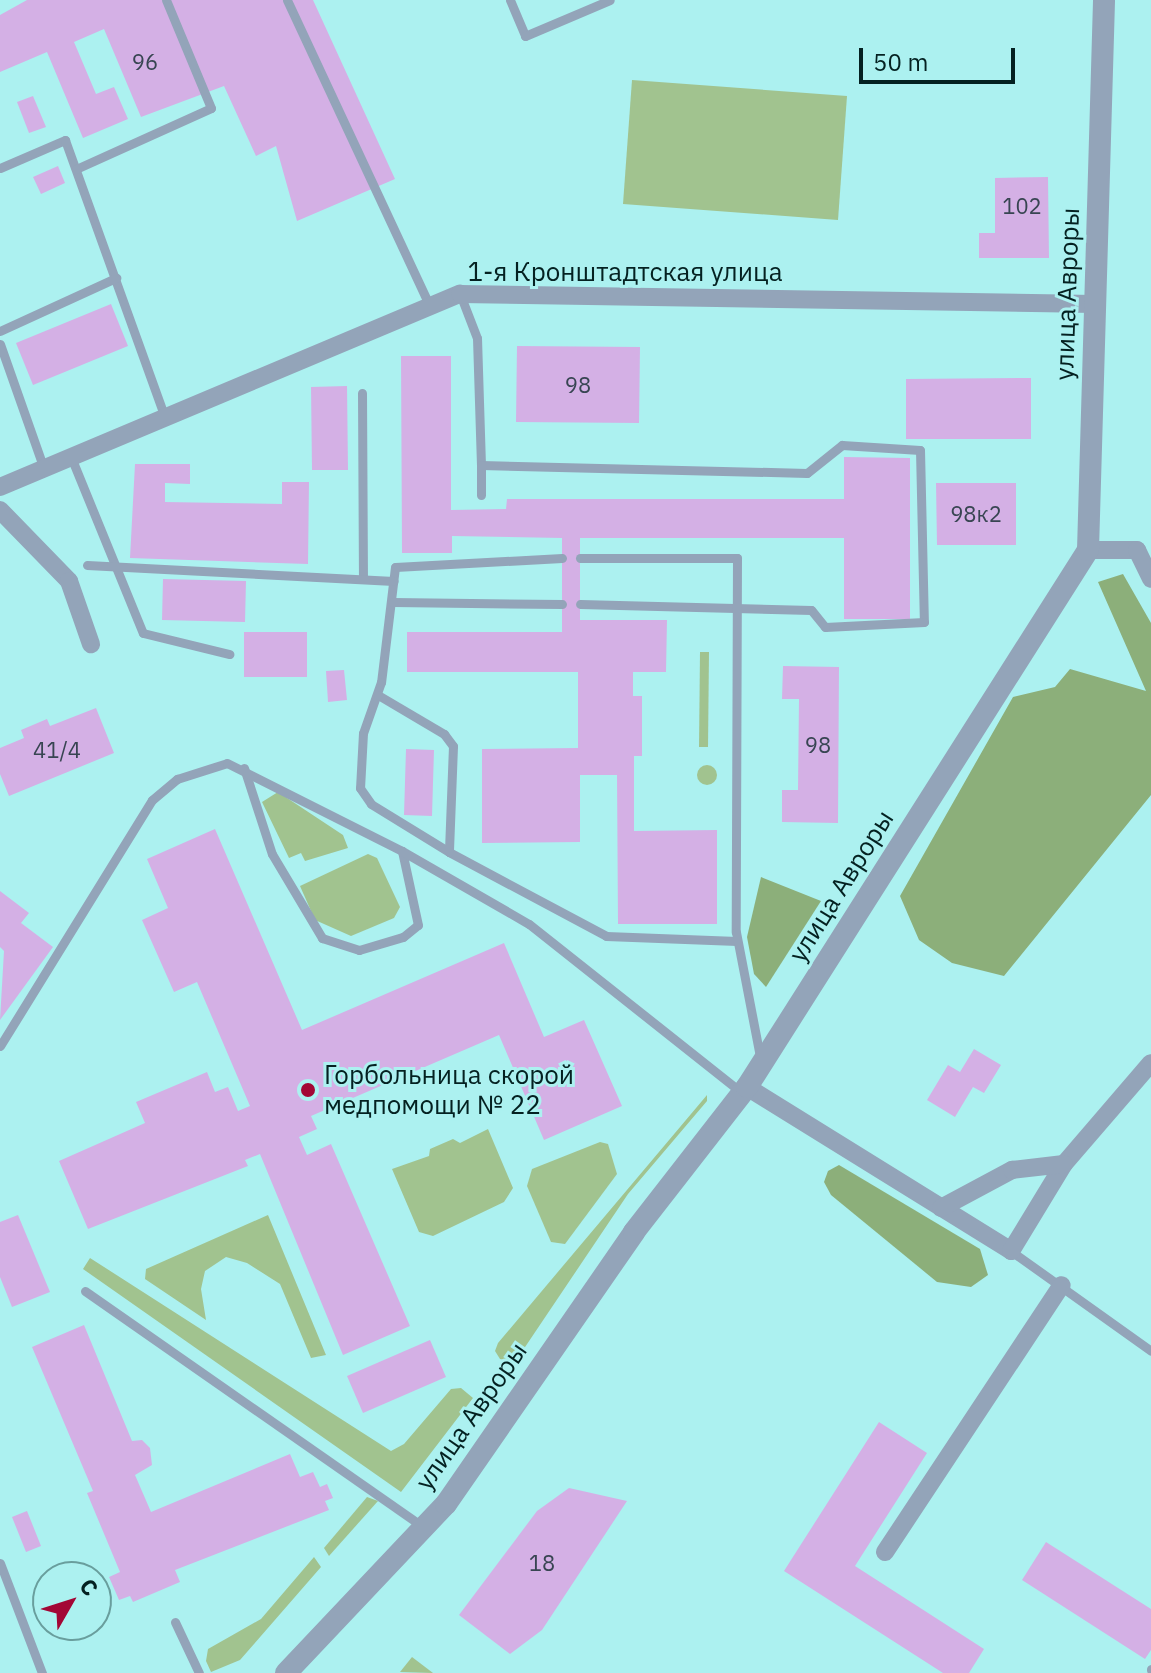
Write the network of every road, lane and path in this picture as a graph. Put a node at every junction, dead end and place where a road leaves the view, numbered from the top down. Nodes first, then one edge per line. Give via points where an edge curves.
1 (166, 0) edge
2 (287, 0) edge
3 (510, 0) edge
4 (610, 0) edge
5 (1104, 0) edge
6 (0, 168) edge
7 (76, 169) junction
8 (116, 278) junction
9 (460, 294) junction
10 (1095, 304) junction
11 (430, 307) junction
12 (0, 331) edge
13 (0, 344) edge
14 (362, 393) dead end
15 (165, 418) junction
16 (71, 457) junction
17 (481, 465) junction
18 (44, 469) junction
19 (0, 487) edge
20 (481, 495) dead end
21 (0, 510) edge
22 (1088, 550) junction
23 (562, 558) dead end
24 (580, 558) dead end
25 (87, 565) dead end
26 (119, 567) junction
27 (363, 579) junction
28 (1151, 579) edge
29 (394, 581) junction
30 (393, 602) junction
31 (562, 604) dead end
32 (580, 604) dead end
33 (738, 608) junction
34 (91, 644) dead end
35 (229, 654) dead end
36 (378, 695) junction
37 (244, 768) junction
38 (402, 851) junction
39 (449, 852) junction
40 (737, 941) junction
41 (0, 1046) edge
42 (1151, 1063) edge
43 (761, 1064) junction
44 (745, 1090) junction
45 (1064, 1164) junction
46 (941, 1208) junction
47 (1011, 1251) junction
48 (1062, 1285) junction
49 (85, 1291) dead end
50 (1151, 1351) edge
51 (425, 1527) junction
52 (885, 1552) dead end
53 (0, 1563) edge
54 (175, 1622) dead end
55 (42, 1673) edge
56 (199, 1673) edge
57 (286, 1673) edge

1 - 7 lane via 211,108
2 - 11 lane
3 - 4 lane via 525,36
5 - 10 street, улица Авроры
6 - 7 lane via 65,140
7 - 8 lane
8 - 12 lane
8 - 15 lane
9 - 10 street, 1-я Кронштадтская улица
9 - 11 street, 1-я Кронштадтская улица
9 - 17 lane via 477,338
10 - 22 street, улица Авроры
11 - 15 street, 1-я Кронштадтская улица
13 - 18 lane
14 - 27 lane
15 - 16 street, 1-я Кронштадтская улица
16 - 18 street, 1-я Кронштадтская улица
16 - 26 lane
17 - 20 lane
17 - 33 lane via 807,473 842,445 920,450 924,622 825,627 811,610
18 - 19 street, 1-я Кронштадтская улица
21 - 34 street via 69,581
22 - 28 street via 1137,550
22 - 43 street, улица Авроры
23 - 29 lane via 395,567
24 - 33 lane via 737,558
25 - 26 lane
26 - 27 lane
26 - 35 lane via 143,633
27 - 29 lane
29 - 30 lane
30 - 31 lane
30 - 36 lane
32 - 33 lane
33 - 40 lane
36 - 39 lane via 444,734 453,746
36 - 39 lane via 363,733 360,788 371,804
37 - 38 lane
37 - 38 lane via 272,854 322,938 359,950 403,937 418,925
37 - 41 lane via 227,763 204,767 152,800
38 - 44 lane via 529,924
39 - 40 lane via 606,936
40 - 43 lane
42 - 45 street
43 - 44 street, улица Авроры
44 - 46 street
44 - 51 street, улица Авроры via 634,1232
45 - 46 street via 1012,1170
45 - 47 street
46 - 47 street
47 - 48 lane
48 - 50 lane
48 - 52 street
49 - 51 lane
51 - 57 street, улица Авроры
53 - 55 lane
54 - 56 lane

